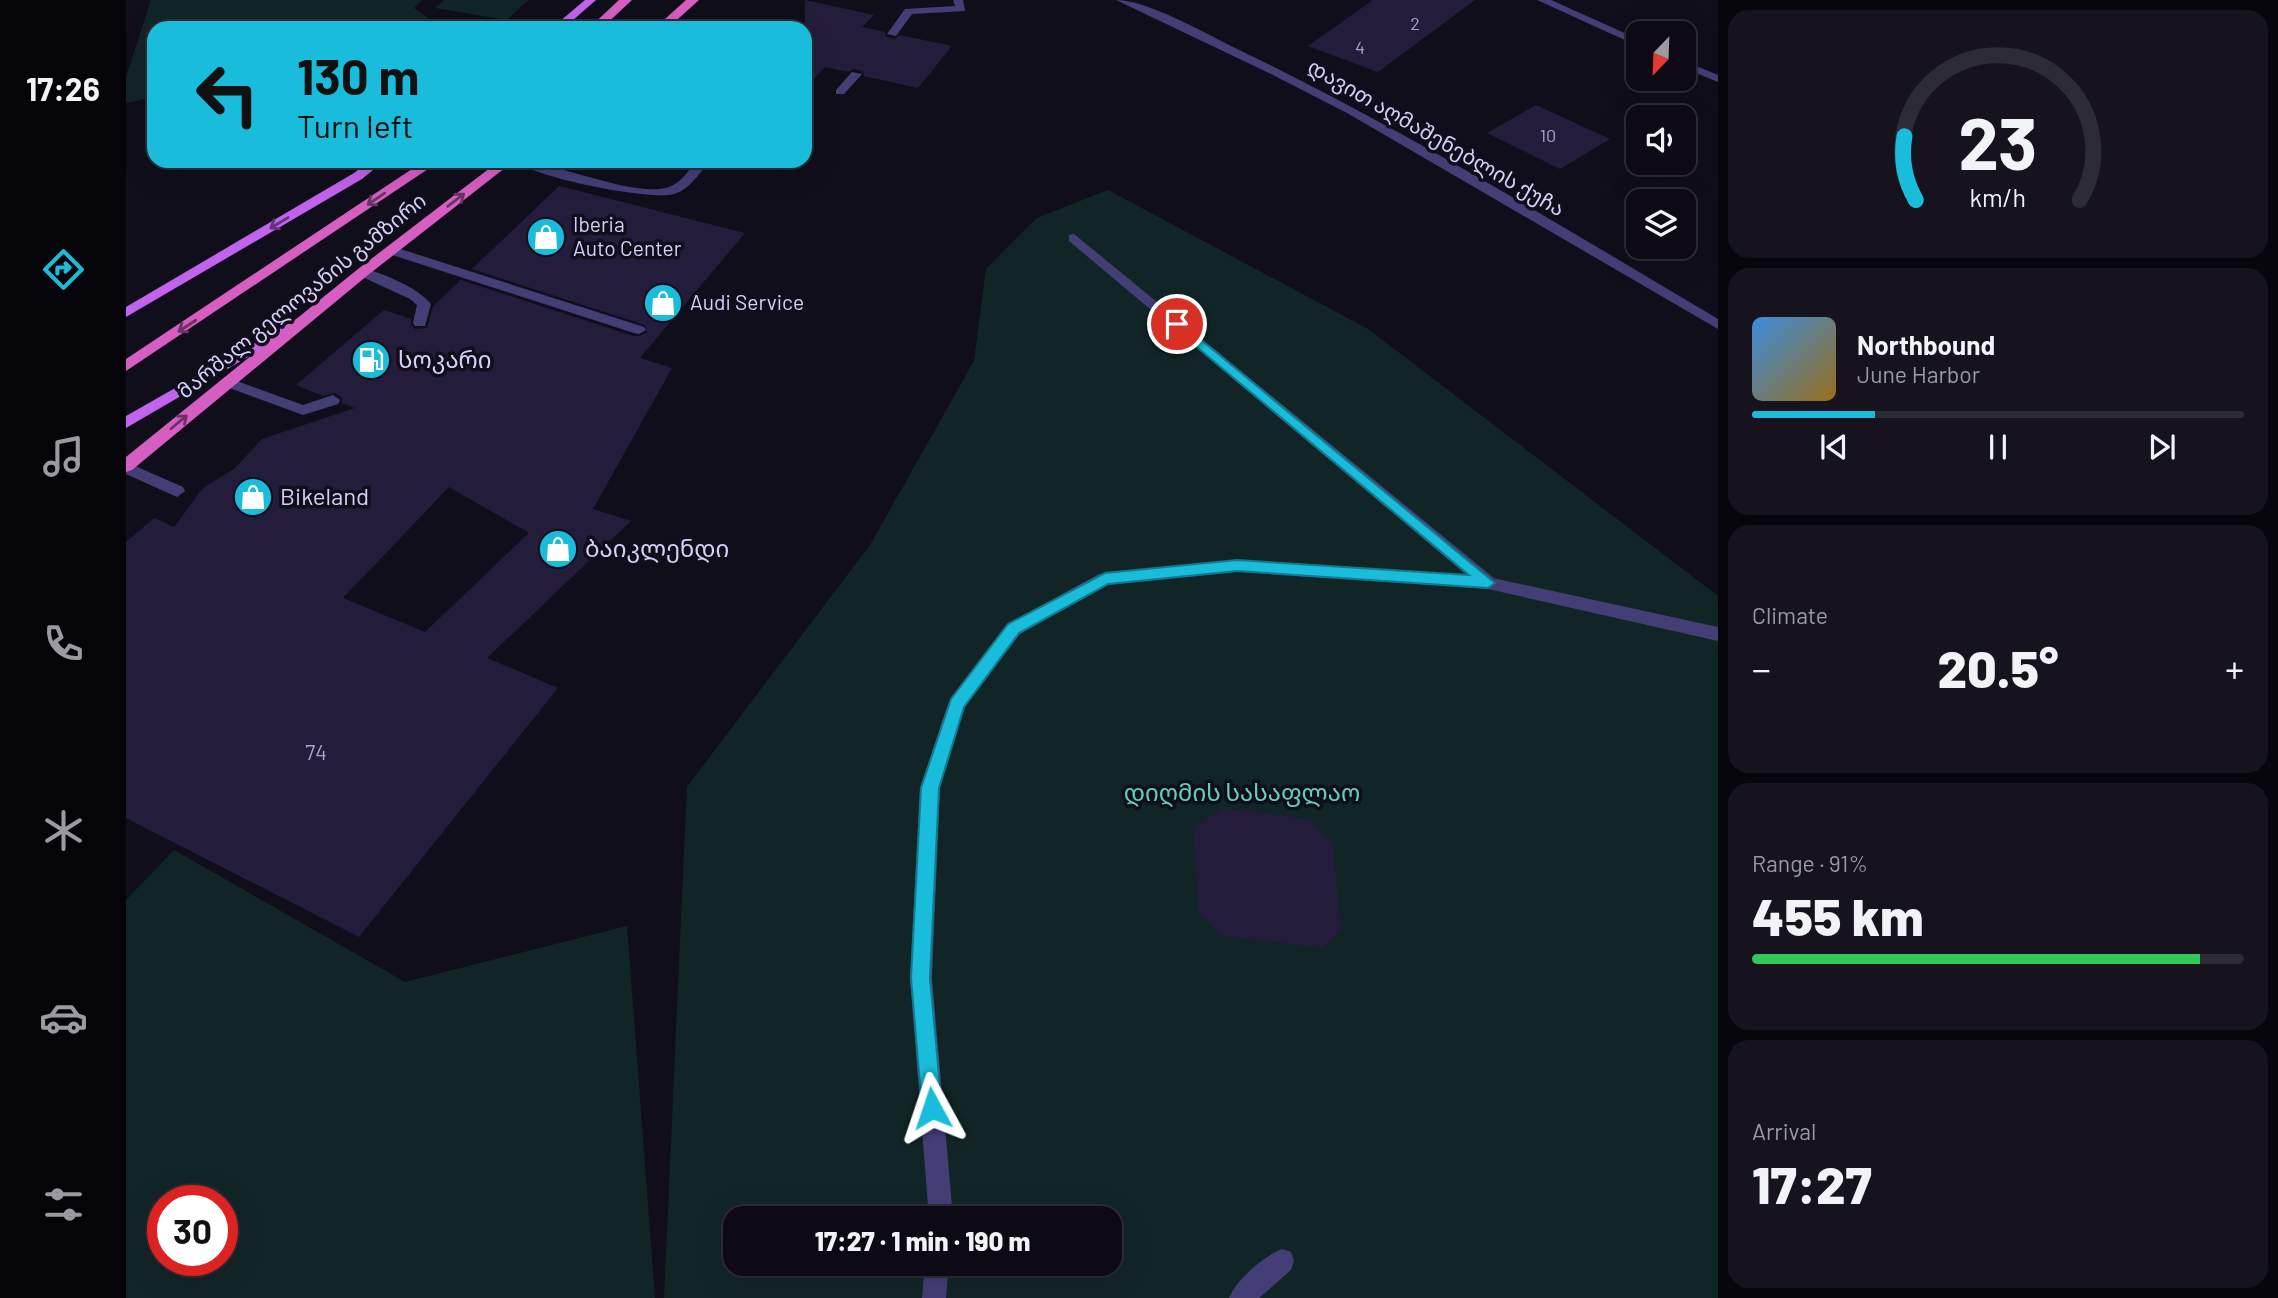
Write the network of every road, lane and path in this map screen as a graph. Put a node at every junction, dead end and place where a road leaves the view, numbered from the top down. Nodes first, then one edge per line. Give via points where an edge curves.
1 (591, 0) edge
2 (626, 0) edge
3 (693, 0) edge
4 (958, 0) edge
5 (1542, 0) edge
6 (1121, 1) edge
7 (566, 21) edge
8 (603, 21) edge
9 (669, 21) edge
10 (892, 34) dead end
11 (1626, 38) edge
12 (1696, 69) edge
13 (856, 74) dead end
14 (1718, 79) edge
15 (839, 92) dead end
16 (367, 168) edge
17 (423, 168) edge
18 (498, 168) edge
19 (544, 168) edge
20 (697, 168) edge
21 (1074, 238) dead end
22 (391, 250) junction
23 (363, 272) junction
24 (126, 313) edge
25 (306, 318) junction
26 (420, 323) dead end
27 (1718, 325) edge
28 (639, 330) dead end
29 (126, 366) edge
30 (226, 382) junction
31 (333, 400) dead end
32 (126, 423) edge
33 (126, 467) edge
34 (177, 491) dead end
35 (1488, 583) junction
36 (1718, 634) edge
37 (940, 1206) edge
38 (1282, 1261) dead end
39 (936, 1276) edge
40 (934, 1298) edge
41 (1241, 1298) edge

1 - 7 main road
2 - 8 highway
3 - 9 highway
4 - 10 street via 961,9 909,11
5 - 11 street
6 - 27 street, დავით აღმაშენებლის ქუჩა via 1295,80 1437,157
12 - 14 street
13 - 15 street
16 -> 24 main road
17 -> 29 highway, მარშალ გელოვანის გამზირი
22 -> 18 highway, მარშალ გელოვანის გამზირი
19 - 20 street via 661,194 680,186
21 - 35 street
22 - 23 highway, მარშალ გელოვანის გამზირი
22 - 28 street
23 - 25 highway, მარშალ გელოვანის გამზირი
23 - 26 street via 424,304
25 - 30 highway, მარშალ გელოვანის გამზირი
25 - 32 main road
30 - 31 street via 303,410
33 -> 30 highway, მარშალ გელოვანის გამზირი
33 - 34 street
35 - 36 street
35 - 37 street via 1224,567 1105,579 1014,629 957,704 930,788 921,978
38 - 41 street
39 - 40 street

